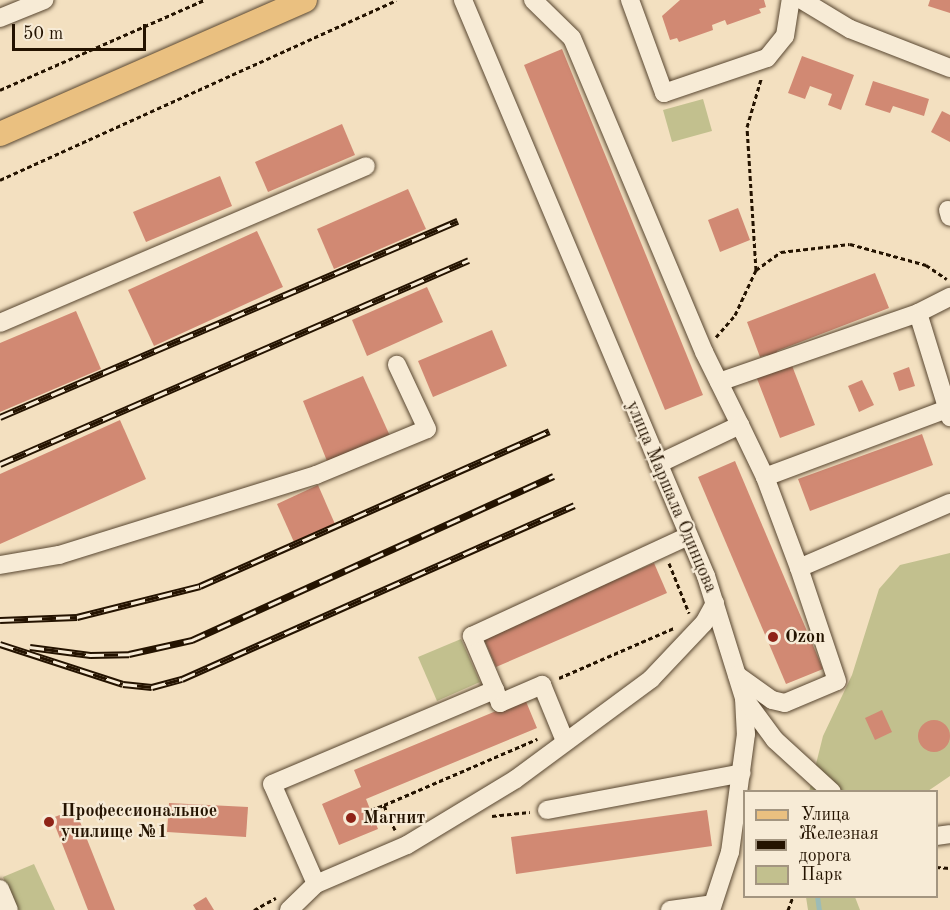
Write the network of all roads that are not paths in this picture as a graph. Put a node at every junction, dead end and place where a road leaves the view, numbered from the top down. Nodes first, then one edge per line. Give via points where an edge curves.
1 (44, 0) edge
2 (305, 0) edge
3 (463, 0) edge
4 (533, 0) edge
5 (630, 0) edge
6 (791, 0) edge
7 (802, 0) edge
8 (0, 18) edge
9 (950, 68) edge
10 (0, 134) edge
11 (366, 166) dead end
12 (950, 297) edge
13 (918, 313) junction
14 (0, 323) edge
15 (397, 365) dead end
16 (719, 382) junction
17 (949, 413) edge
18 (740, 425) junction
19 (658, 464) junction
20 (765, 477) junction
21 (950, 503) edge
22 (688, 536) junction
23 (0, 565) edge
24 (799, 568) junction
25 (715, 603) junction
26 (737, 675) junction
27 (495, 690) junction
28 (744, 698) junction
29 (562, 735) junction
30 (742, 773) junction
31 (830, 790) edge
32 (547, 810) road end
33 (316, 884) junction
34 (0, 889) edge
35 (286, 902) edge
36 (712, 907) edge
37 (9, 910) edge
38 (670, 910) edge

1 - 8 street
2 - 10 main road
3 - 19 street, улица Маршала Одинцова
4 - 16 street via 572,38
5 - 6 street via 664,93 767,58 785,36
7 - 9 street via 850,29
11 - 14 street
12 - 13 street
13 - 16 street
13 - 17 street
15 - 23 street via 427,429 316,475 59,555
16 - 18 street
17 - 20 street
18 - 19 street
18 - 20 street
19 - 22 street, улица Маршала Одинцова
20 - 24 street
21 - 24 street
22 - 25 street, улица Маршала Одинцова
22 - 27 street via 472,636
24 - 26 street via 837,681 785,702 772,700
25 - 26 street
25 - 29 street, улица Маршала Одинцова via 704,623 651,679
26 - 28 street
27 - 29 street via 500,703 543,685
27 - 33 street via 272,784
28 - 30 street
28 - 31 street via 775,740
29 - 33 street, улица Маршала Одинцова via 467,812 407,845
30 - 32 street
30 - 36 street via 730,852
33 - 35 street, улица Маршала Одинцова
34 - 37 street
36 - 38 street

